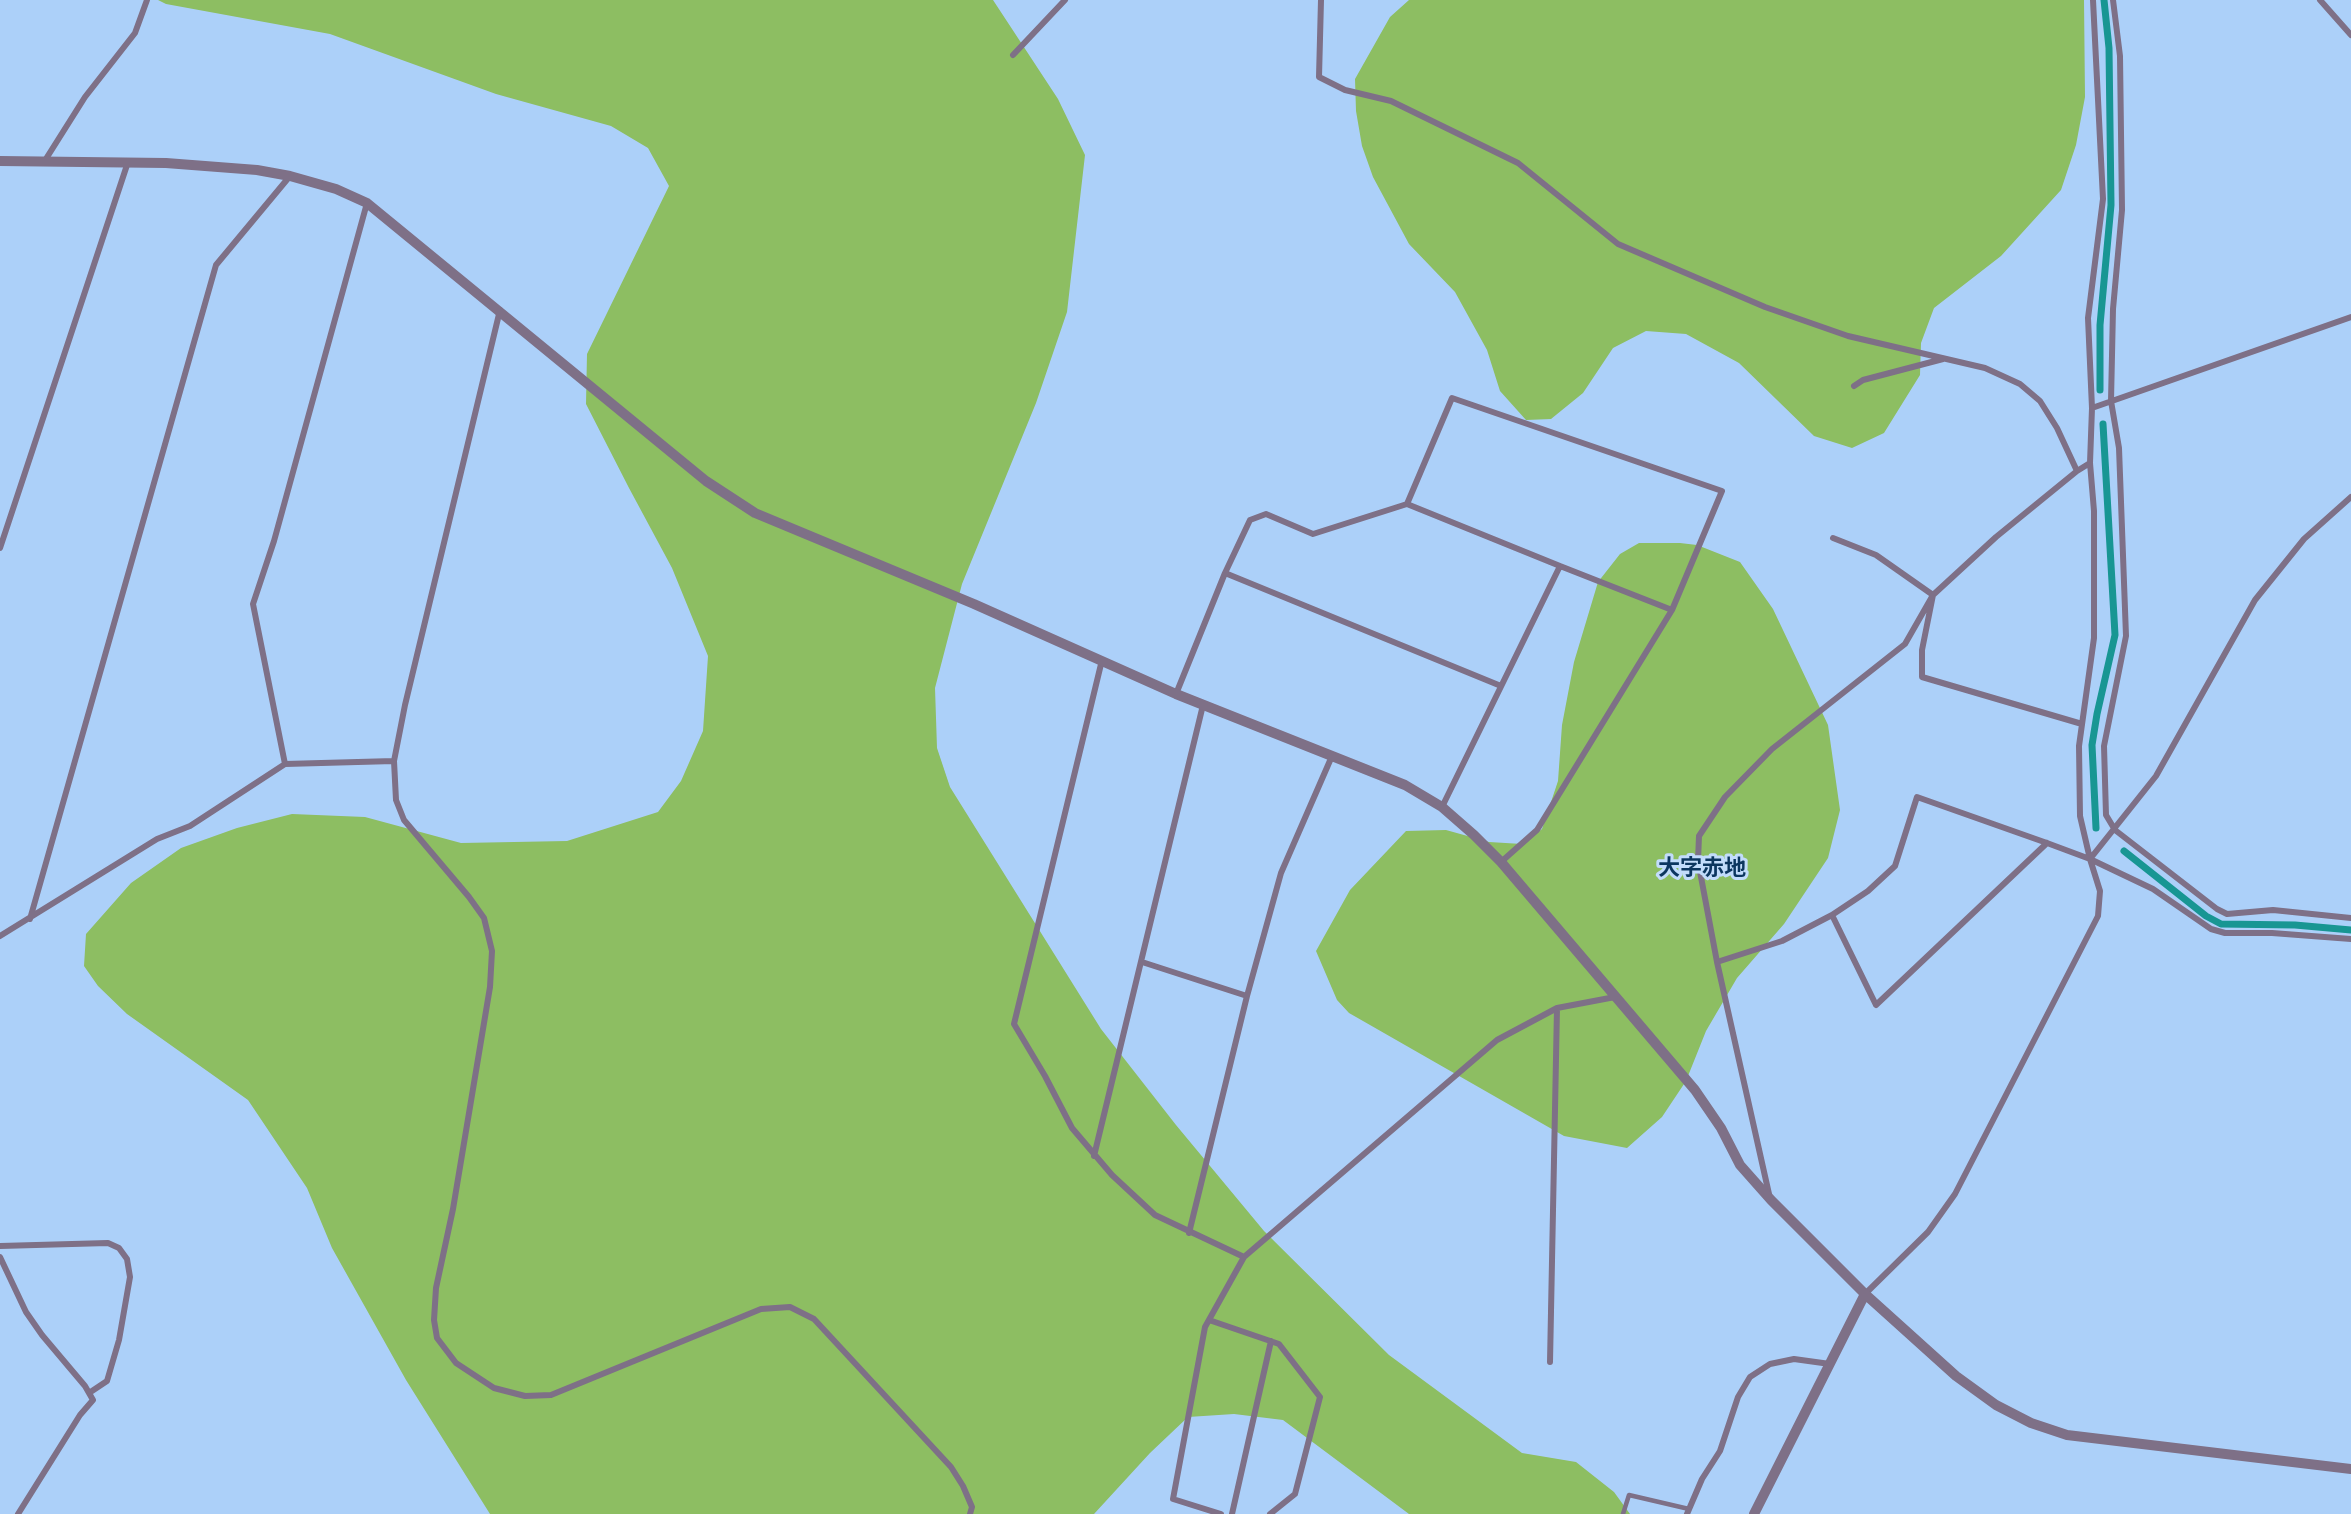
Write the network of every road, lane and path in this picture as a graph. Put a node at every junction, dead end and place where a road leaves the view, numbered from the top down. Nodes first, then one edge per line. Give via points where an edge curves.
1 (147, 0) edge
2 (1065, 0) edge
3 (1321, 0) edge
4 (2093, 0) edge
5 (2114, 0) edge
6 (2320, 0) edge
7 (2351, 35) edge
8 (1013, 55) dead end
9 (0, 161) edge
10 (44, 162) junction
11 (129, 162) junction
12 (290, 176) junction
13 (367, 203) junction
14 (500, 310) junction
15 (2351, 316) edge
16 (1944, 358) junction
17 (1854, 386) dead end
18 (2111, 401) junction
19 (2092, 408) junction
20 (2090, 463) junction
21 (2077, 471) junction
22 (2351, 497) edge
23 (1407, 504) junction
24 (1833, 538) dead end
25 (0, 548) edge
26 (1560, 566) junction
27 (1224, 573) junction
28 (1933, 595) junction
29 (1672, 610) junction
30 (1102, 660) junction
31 (1501, 686) junction
32 (1176, 694) junction
33 (1203, 705) junction
34 (2082, 724) junction
35 (1332, 756) junction
36 (394, 761) junction
37 (285, 764) junction
38 (1442, 807) junction
39 (2115, 830) junction
40 (2047, 843) junction
41 (2090, 859) junction
42 (1501, 862) junction
43 (1832, 915) junction
44 (2351, 918) edge
45 (30, 919) junction
46 (0, 936) edge
47 (2351, 939) edge
48 (1142, 962) junction
49 (1717, 962) junction
50 (1247, 996) junction
51 (1615, 997) junction
52 (1557, 1008) junction
53 (1094, 1156) junction
54 (1771, 1200) junction
55 (1190, 1233) junction
56 (0, 1246) edge
57 (0, 1257) edge
58 (1244, 1257) junction
59 (1865, 1294) junction
60 (1209, 1320) junction
61 (1271, 1341) junction
62 (1550, 1362) dead end
63 (1830, 1364) junction
64 (89, 1393) junction
65 (2351, 1469) edge
66 (1688, 1511) edge
67 (18, 1514) edge
68 (970, 1514) edge
69 (1221, 1514) edge
70 (1232, 1514) edge
71 (1270, 1514) edge
72 (1623, 1514) edge
73 (1754, 1514) edge

1 - 10 street via 135,33 85,97
2 - 8 street
3 - 16 street via 1319,77 1345,90 1391,101 1518,163 1618,244 1766,307 1837,332
4 - 19 street via 2103,199 2088,318
5 - 18 street via 2120,56 2122,210 2113,309
6 - 7 street
9 - 10 street
10 - 11 street
11 - 12 street via 219,166
11 - 25 street
12 - 13 street
12 - 45 street via 216,266
13 - 14 street
13 - 37 street via 253,604
14 - 30 street via 706,480 755,513
14 - 36 street
15 - 18 street
16 - 17 street via 1863,380
16 - 21 street via 1985,368 2020,384 2040,401
18 - 19 street
18 - 39 street via 2119,448 2126,636 2104,746 2106,815
19 - 20 street
20 - 21 street
20 - 34 street via 2094,638
21 - 28 street
22 - 39 street via 2304,539 2255,600 2157,776
23 - 26 street
23 - 27 street via 1313,534 1266,513 1250,520
23 - 29 street via 1452,398 1722,491
24 - 28 street via 1876,555
26 - 29 street
26 - 31 street
27 - 31 street
27 - 32 street
28 - 34 street via 1922,650 1922,677
28 - 49 street via 1905,644 1772,749 1725,797 1700,836 1698,861
29 - 42 street via 1537,830
30 - 32 street
30 - 53 street via 1014,1024 1072,1128
31 - 38 street
32 - 33 street
33 - 35 street
33 - 48 street
34 - 41 street via 2080,816
35 - 38 street via 1405,785
35 - 50 street via 1281,873
36 - 37 street
36 - 68 street via 396,800 404,820 484,918 492,951 490,987 436,1288 437,1338 456,1363 494,1388 525,1396 551,1395 760,1309 790,1307 814,1319 951,1467 972,1507
37 - 45 street via 190,826 157,839
38 - 42 street
39 - 41 street
39 - 44 street via 2227,914 2273,910
40 - 41 street
40 - 43 street via 1917,797 1895,866 1868,891
40 - 43 street via 1876,1005
41 - 47 street via 2153,889 2211,929 2224,933
41 - 59 street via 2100,891 2098,916 1955,1194 1928,1232
42 - 51 street
43 - 49 street via 1782,941
45 - 46 street
48 - 50 street
48 - 53 street
49 - 54 street
50 - 55 street
51 - 52 street
51 - 54 street via 1695,1090 1740,1165
52 - 58 street via 1497,1040
52 - 62 street
53 - 55 street via 1155,1215
54 - 59 street
55 - 58 street
56 - 64 street via 108,1244 119,1248 127,1259 130,1277 119,1340 107,1381
57 - 64 street via 26,1312
58 - 60 street
59 - 63 street
59 - 65 street via 1956,1376 1996,1405 2031,1423 2067,1435
60 - 61 street
60 - 69 street via 1173,1499
61 - 70 street
61 - 71 street via 1279,1344 1320,1397 1295,1494
63 - 66 street via 1794,1359 1770,1364 1750,1377 1738,1397 1720,1451
63 - 73 street
64 - 67 street via 93,1400
66 - 72 lane via 1629,1495

